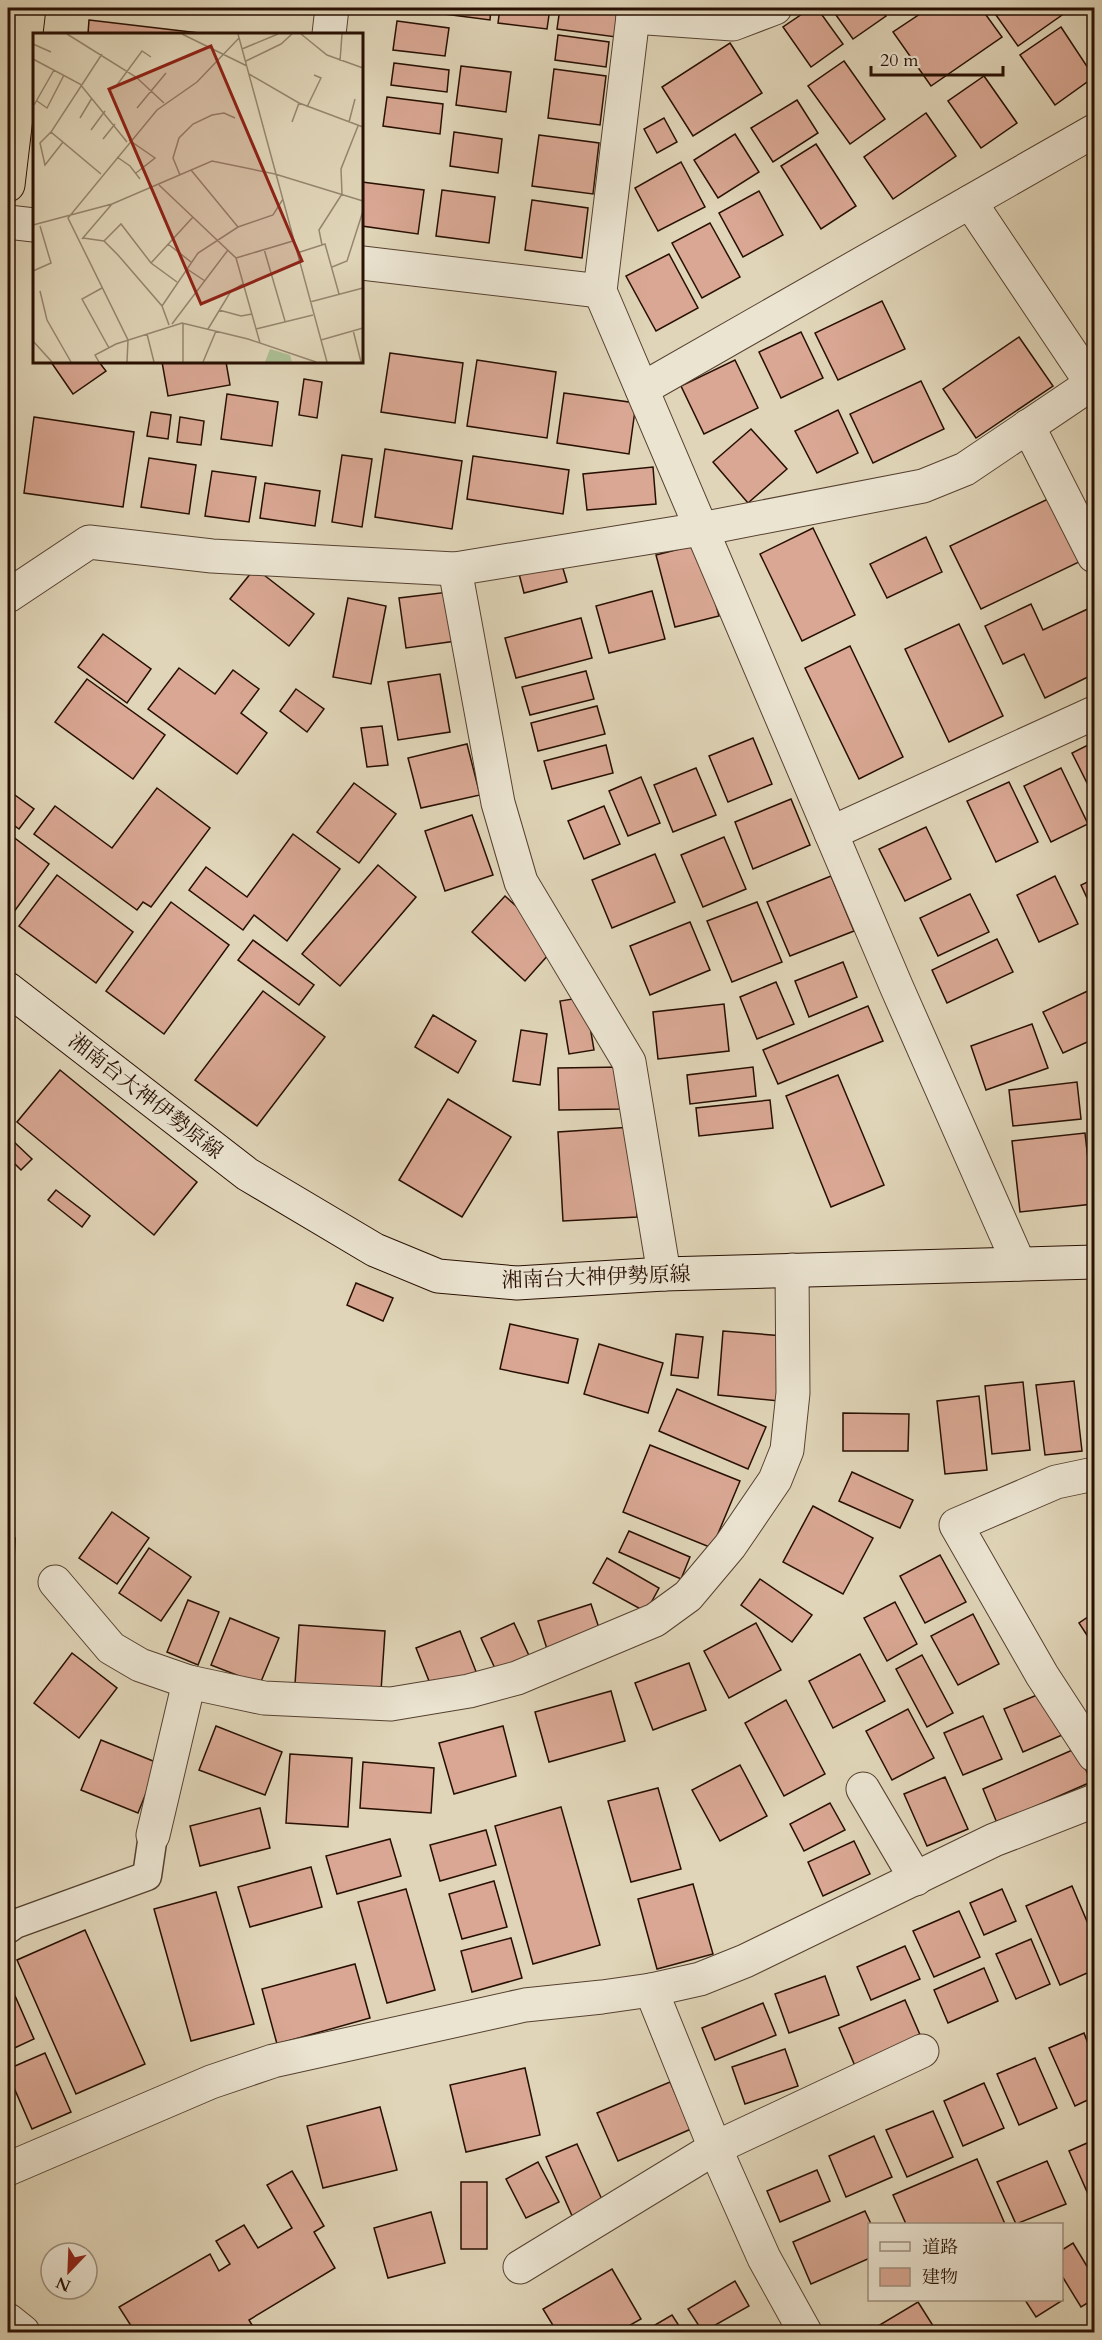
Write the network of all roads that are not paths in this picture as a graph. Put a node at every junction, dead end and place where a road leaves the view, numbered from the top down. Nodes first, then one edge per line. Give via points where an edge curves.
1 (29, 8) edge
2 (332, 8) edge
3 (775, 8) edge
4 (633, 12) edge
5 (329, 33) edge
6 (12, 93) edge
7 (1095, 131) edge
8 (8, 185) edge
9 (970, 202) junction
10 (8, 222) edge
11 (33, 225) edge
12 (363, 263) edge
13 (600, 291) junction
14 (1093, 383) edge
15 (642, 389) junction
16 (1028, 426) junction
17 (701, 529) junction
18 (1095, 556) edge
19 (455, 569) junction
20 (8, 596) edge
21 (1095, 713) edge
22 (831, 833) junction
23 (8, 989) edge
24 (1095, 1262) edge
25 (1019, 1264) junction
26 (792, 1270) junction
27 (664, 1274) junction
28 (1095, 1474) edge
29 (55, 1582) dead end
30 (189, 1682) junction
31 (1095, 1755) edge
32 (863, 1789) dead end
33 (1095, 1801) edge
34 (153, 1834) joint
35 (916, 1880) junction
36 (8, 1929) edge
37 (651, 1990) junction
38 (922, 2051) dead end
39 (715, 2148) junction
40 (8, 2169) edge
41 (520, 2267) dead end
42 (8, 2320) edge
43 (23, 2332) edge
44 (805, 2332) edge

1 - 6 highway
2 - 5 street
3 - 4 street via 733,24
4 - 13 street
6 - 8 highway
7 - 9 street
9 - 14 street
9 - 15 street
10 - 11 street
12 - 13 street
13 - 15 street
14 - 16 street
15 - 17 street
16 - 17 street via 965,469 923,486
16 - 18 street
17 - 19 street
17 - 22 street
19 - 20 street via 212,556 89,542
19 - 27 street via 498,803 521,882 629,1062
21 - 22 street
22 - 25 street
23 - 27 street, 湘南台大神伊勢原線 via 247,1174 375,1250 438,1276 517,1283
24 - 25 street, 湘南台大神伊勢原線
25 - 26 street, 湘南台大神伊勢原線
26 - 27 street, 湘南台大神伊勢原線
26 - 30 street via 793,1393 787,1450 775,1480 730,1546 688,1596 655,1620 517,1678 469,1691 391,1704 264,1698
28 - 31 street via 1056,1482 956,1525 1042,1675
29 - 30 street via 111,1648 140,1665
30 - 34 street
32 - 35 street
33 - 35 street via 994,1840
34 - 36 street via 147,1876
35 - 37 street via 745,1961 700,1979
37 - 39 street
37 - 40 street via 525,2005 273,2061 211,2082
38 - 39 street
39 - 41 street
39 - 44 street via 764,2258
42 - 43 street

